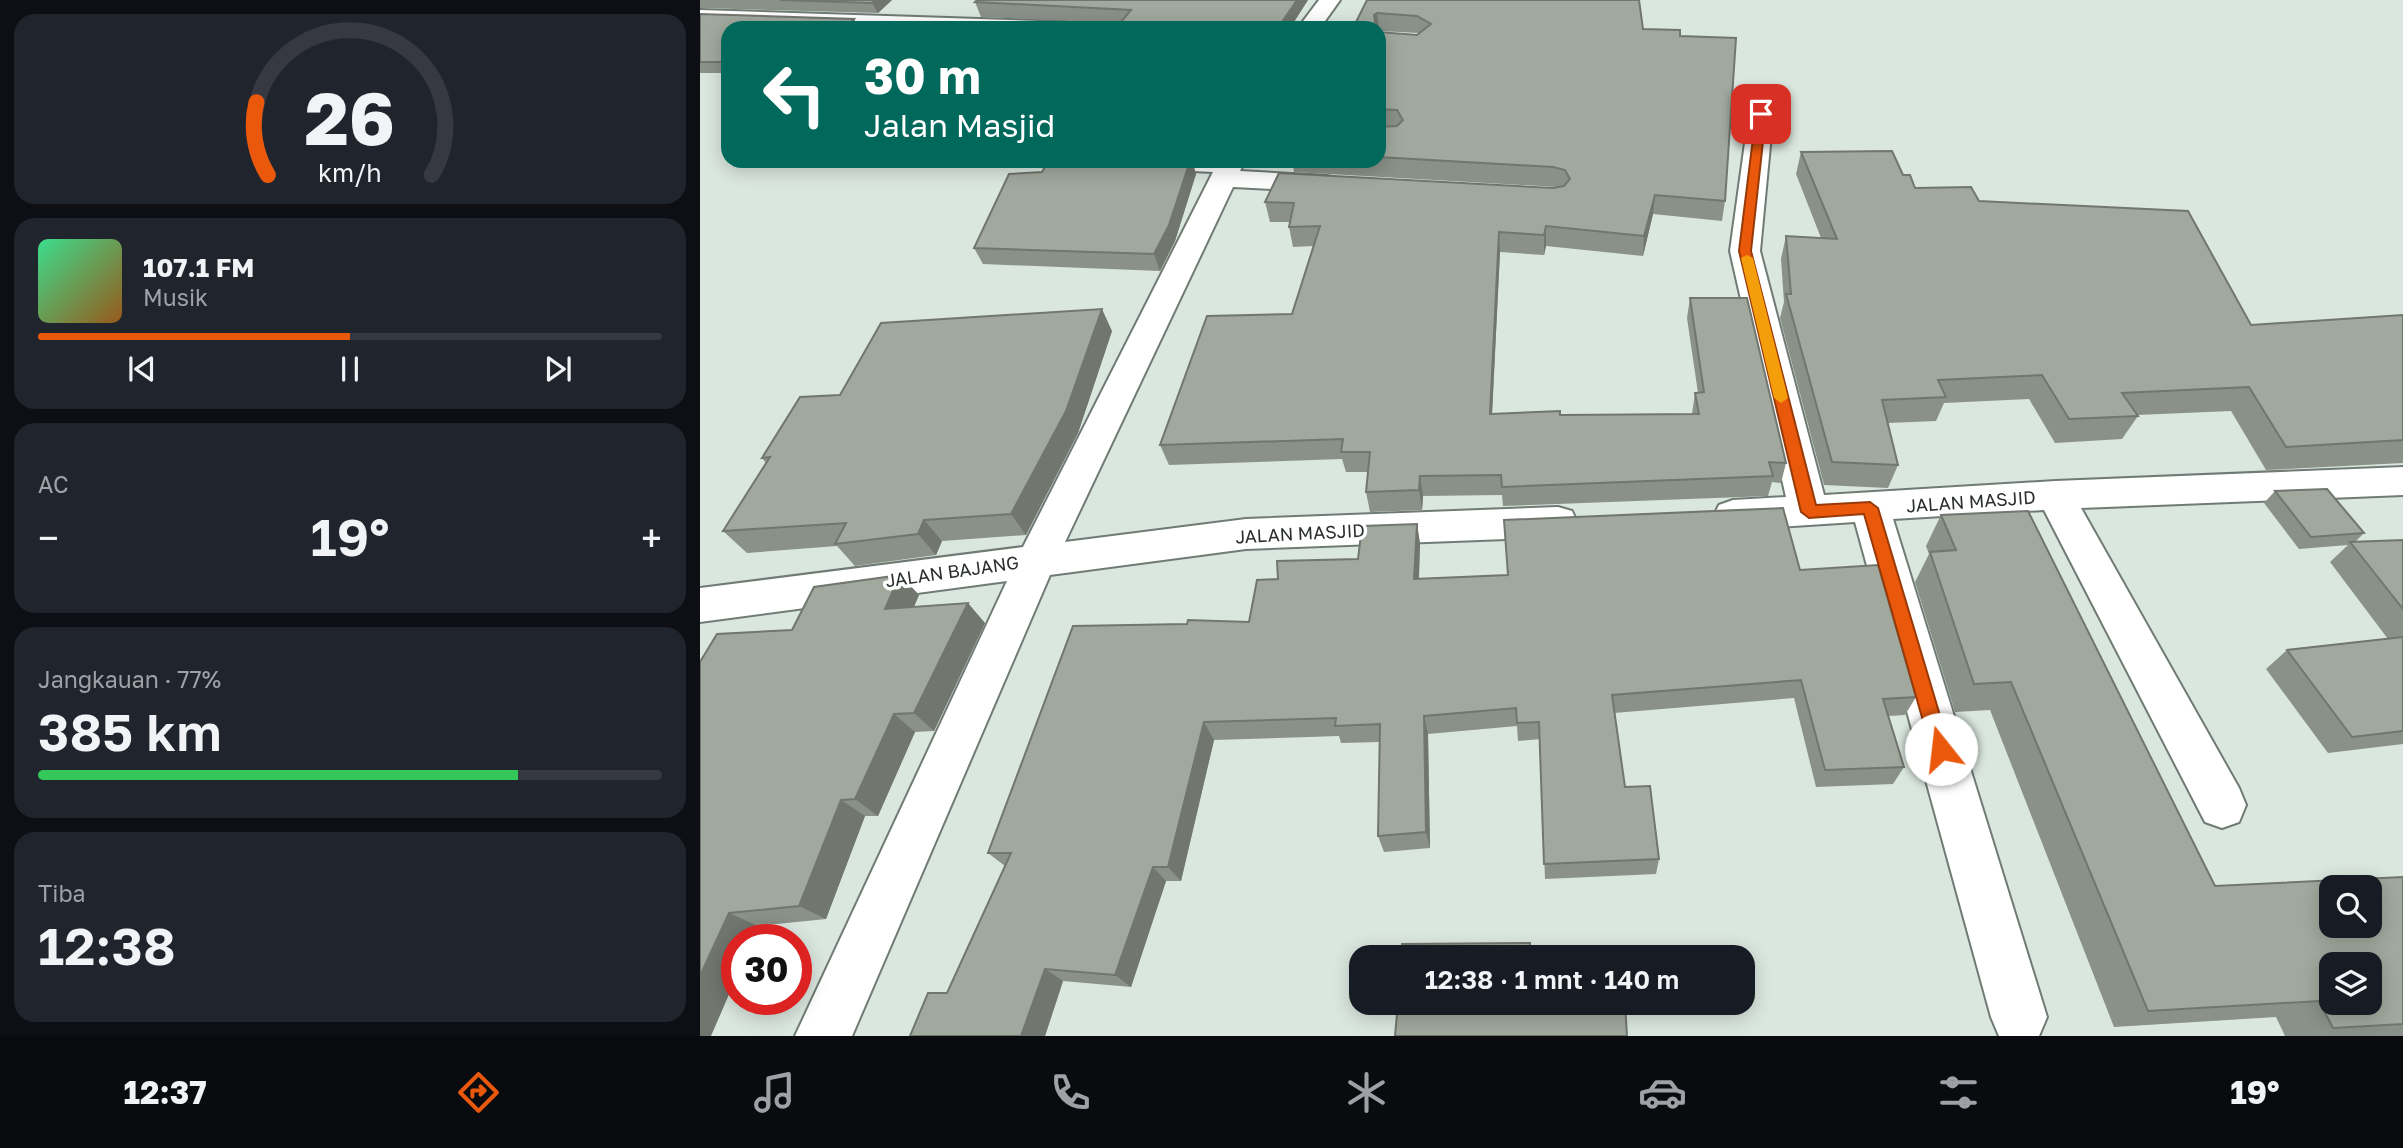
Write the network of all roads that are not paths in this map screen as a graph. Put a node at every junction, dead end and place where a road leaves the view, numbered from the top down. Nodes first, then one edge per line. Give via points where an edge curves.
1 (1330, 0) edge
2 (700, 16) edge
3 (853, 21) edge
4 (1314, 21) edge
5 (1761, 114) dead end
6 (1228, 168) edge
7 (1346, 186) edge
8 (2403, 481) edge
9 (2055, 495) junction
10 (1870, 508) junction
11 (1809, 512) junction
12 (1699, 516) edge
13 (1590, 520) edge
14 (1037, 559) junction
15 (700, 605) edge
16 (2222, 805) dead end
17 (2019, 1017) dead end
18 (823, 1036) edge

1 - 4 street
2 - 3 street
5 - 11 street via 1745,251
6 - 7 street
6 - 14 street
8 - 9 street, JALAN MASJID
9 - 10 street, JALAN MASJID
9 - 16 street
10 - 11 street, JALAN MASJID
10 - 17 street
11 - 12 street, JALAN MASJID
13 - 14 street, JALAN MASJID via 1246,534
14 - 15 street, JALAN BAJANG
14 - 18 street

